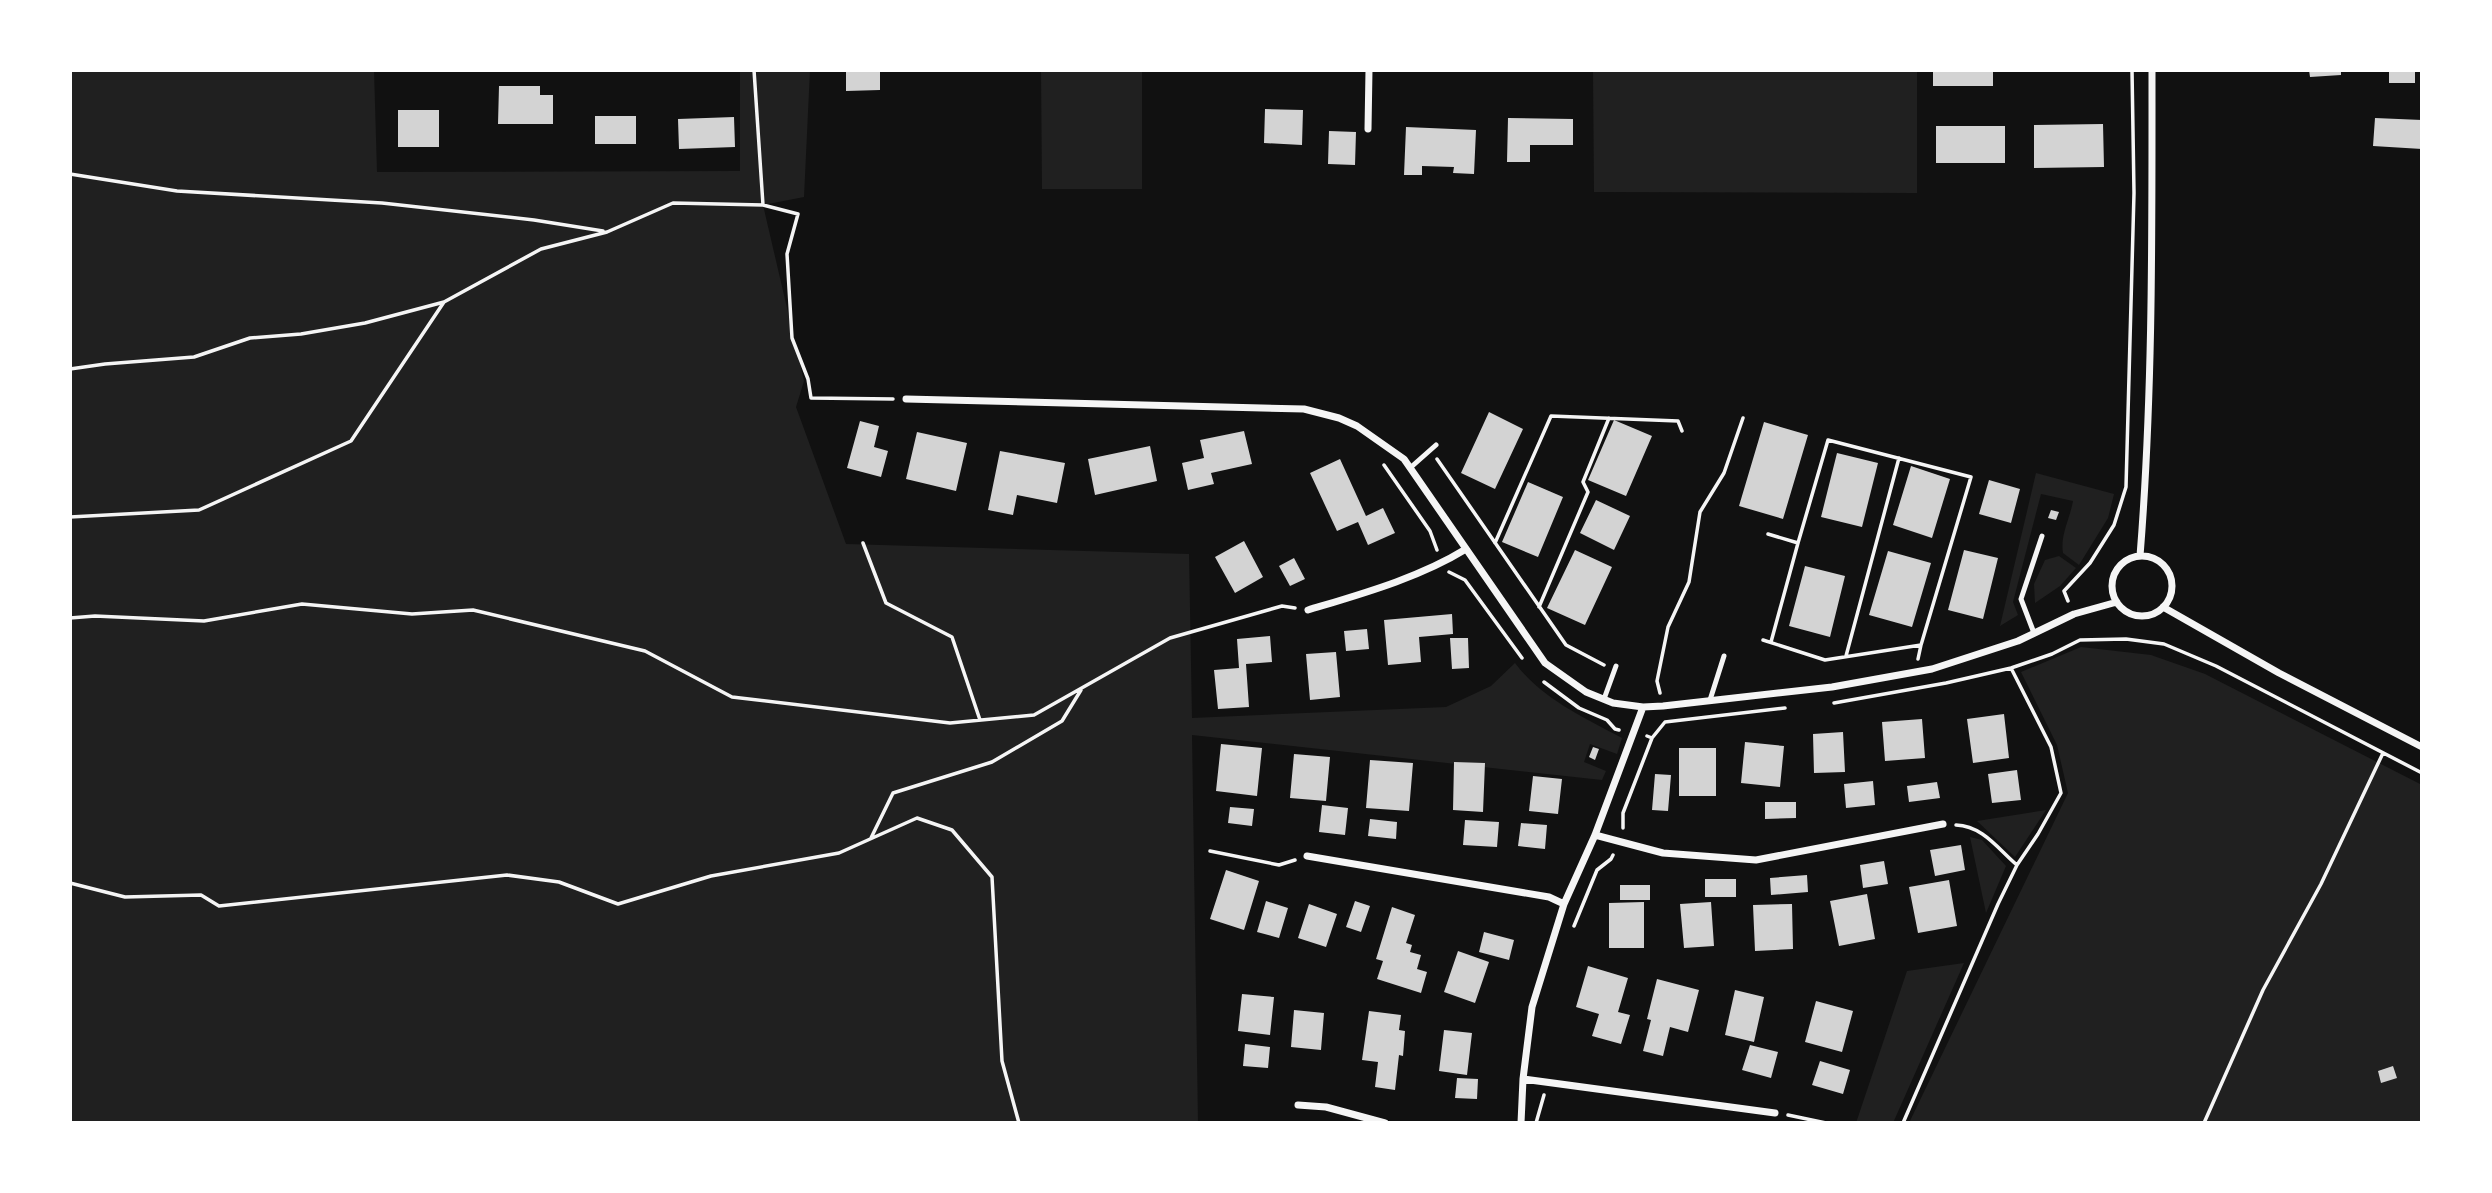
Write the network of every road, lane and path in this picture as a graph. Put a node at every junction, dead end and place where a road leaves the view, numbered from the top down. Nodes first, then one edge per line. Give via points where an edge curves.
1 (754, 70) edge
2 (1368, 70) edge
3 (2132, 70) edge
4 (2152, 70) edge
5 (1368, 129) dead end
6 (70, 174) edge
7 (763, 205) junction
8 (607, 232) junction
9 (444, 302) junction
10 (70, 369) edge
11 (906, 399) joint
12 (1609, 418) junction
13 (1744, 418) dead end
14 (1682, 431) dead end
15 (1433, 448) joint
16 (1899, 458) junction
17 (1380, 461) dead end
18 (1410, 468) junction
19 (70, 517) edge
20 (1768, 534) dead end
21 (2042, 536) dead end
22 (863, 543) dead end
23 (1495, 543) junction
24 (1798, 543) junction
25 (1466, 548) junction
26 (2140, 556) junction
27 (1443, 563) junction
28 (2117, 603) junction
29 (1539, 607) junction
30 (2163, 607) junction
31 (1308, 610) joint
32 (2074, 614) junction
33 (70, 618) edge
34 (2034, 633) junction
35 (1763, 640) dead end
36 (1771, 642) junction
37 (1724, 656) dead end
38 (1845, 657) junction
39 (1527, 664) dead end
40 (2011, 668) junction
41 (1615, 669) joint
42 (1535, 675) dead end
43 (1082, 688) junction
44 (1604, 699) junction
45 (1710, 700) junction
46 (1823, 704) dead end
47 (1663, 706) junction
48 (1796, 707) dead end
49 (1643, 708) junction
50 (980, 720) junction
51 (1665, 722) junction
52 (1634, 733) junction
53 (1651, 738) junction
54 (2422, 747) edge
55 (2384, 753) junction
56 (2422, 773) edge
57 (1943, 824) joint
58 (1595, 835) junction
59 (870, 839) junction
60 (1617, 842) junction
61 (1210, 851) dead end
62 (1307, 856) joint
63 (2017, 865) junction
64 (70, 883) edge
65 (1564, 904) junction
66 (1570, 935) dead end
67 (1522, 1079) junction
68 (1545, 1083) junction
69 (1298, 1105) dead end
70 (1775, 1113) joint
71 (1019, 1123) edge
72 (1384, 1123) edge
73 (1521, 1123) edge
74 (1536, 1123) edge
75 (1826, 1123) edge
76 (1903, 1123) edge
77 (2204, 1123) edge

1 - 7 path
2 - 5 street
3 - 32 path via 2128,471 2114,525 2090,563 2064,591
4 - 26 street via 2152,284
6 - 8 path via 177,191 382,203
7 - 8 path via 673,202
7 - 11 path via 798,214 787,254 792,338 811,398
8 - 9 path via 541,249
9 - 10 path via 365,323 250,338 194,357
9 - 19 path via 351,440 199,510
11 - 18 street via 1304,409 1357,426
12 - 14 path via 1678,421
12 - 23 path via 1551,416
12 - 29 path via 1583,482 1588,492
13 - 47 path via 1724,473 1700,512 1689,582 1668,627 1657,681
15 - 18 lane
15 - 23 path
16 - 24 path via 1828,440
16 - 38 path
16 - 38 path via 1971,477 1922,645
17 - 27 path via 1430,531
18 - 25 street
20 - 24 path
21 - 34 lane via 2021,599
22 - 50 path via 886,603 951,637
23 - 29 path
24 - 36 path
25 - 27 street
25 - 44 street via 1545,663
26 - 28 street via 2117,569 2113,579
26 - 30 street via 2158,560 2169,573 2171,594
27 - 31 street
27 - 39 path via 1452,575 1465,580
28 - 30 street via 2136,615
28 - 32 street
29 - 41 path via 1566,645
30 - 54 street
31 - 43 path via 1282,606 1170,638
32 - 34 street
33 - 50 path via 204,621 302,604 412,614 473,610 645,651 732,697 950,723
34 - 45 street via 1932,668 1832,687
35 - 36 path
36 - 38 path via 1825,660
37 - 45 lane
40 - 46 path
40 - 55 path via 2080,640 2165,644
40 - 63 path via 2051,747 2061,793
41 - 44 lane
42 - 52 path via 1579,708 1607,720 1615,729
43 - 50 path via 1034,715
43 - 59 path via 1062,721 992,762 892,793
44 - 49 street
45 - 47 street
47 - 49 street
47 - 51 path
48 - 51 path
49 - 52 street
51 - 53 path
52 - 53 path
52 - 58 street
53 - 60 path
55 - 56 path
55 - 77 path via 2321,884 2263,989
57 - 60 street via 1756,860 1663,853
57 - 63 path via 1966,825 1982,832
58 - 60 street
58 - 65 street
59 - 64 path via 839,853 711,876 618,904 559,882 507,875 219,906 201,895 125,897
59 - 71 path via 917,818 951,831 992,877 1002,1061
60 - 66 path via 1611,859 1597,870
61 - 62 path via 1279,865
62 - 65 street via 1549,897
63 - 76 path
65 - 67 street via 1532,1007
67 - 68 street
67 - 73 street
68 - 70 street
68 - 74 path
69 - 72 street via 1326,1107
70 - 75 path

